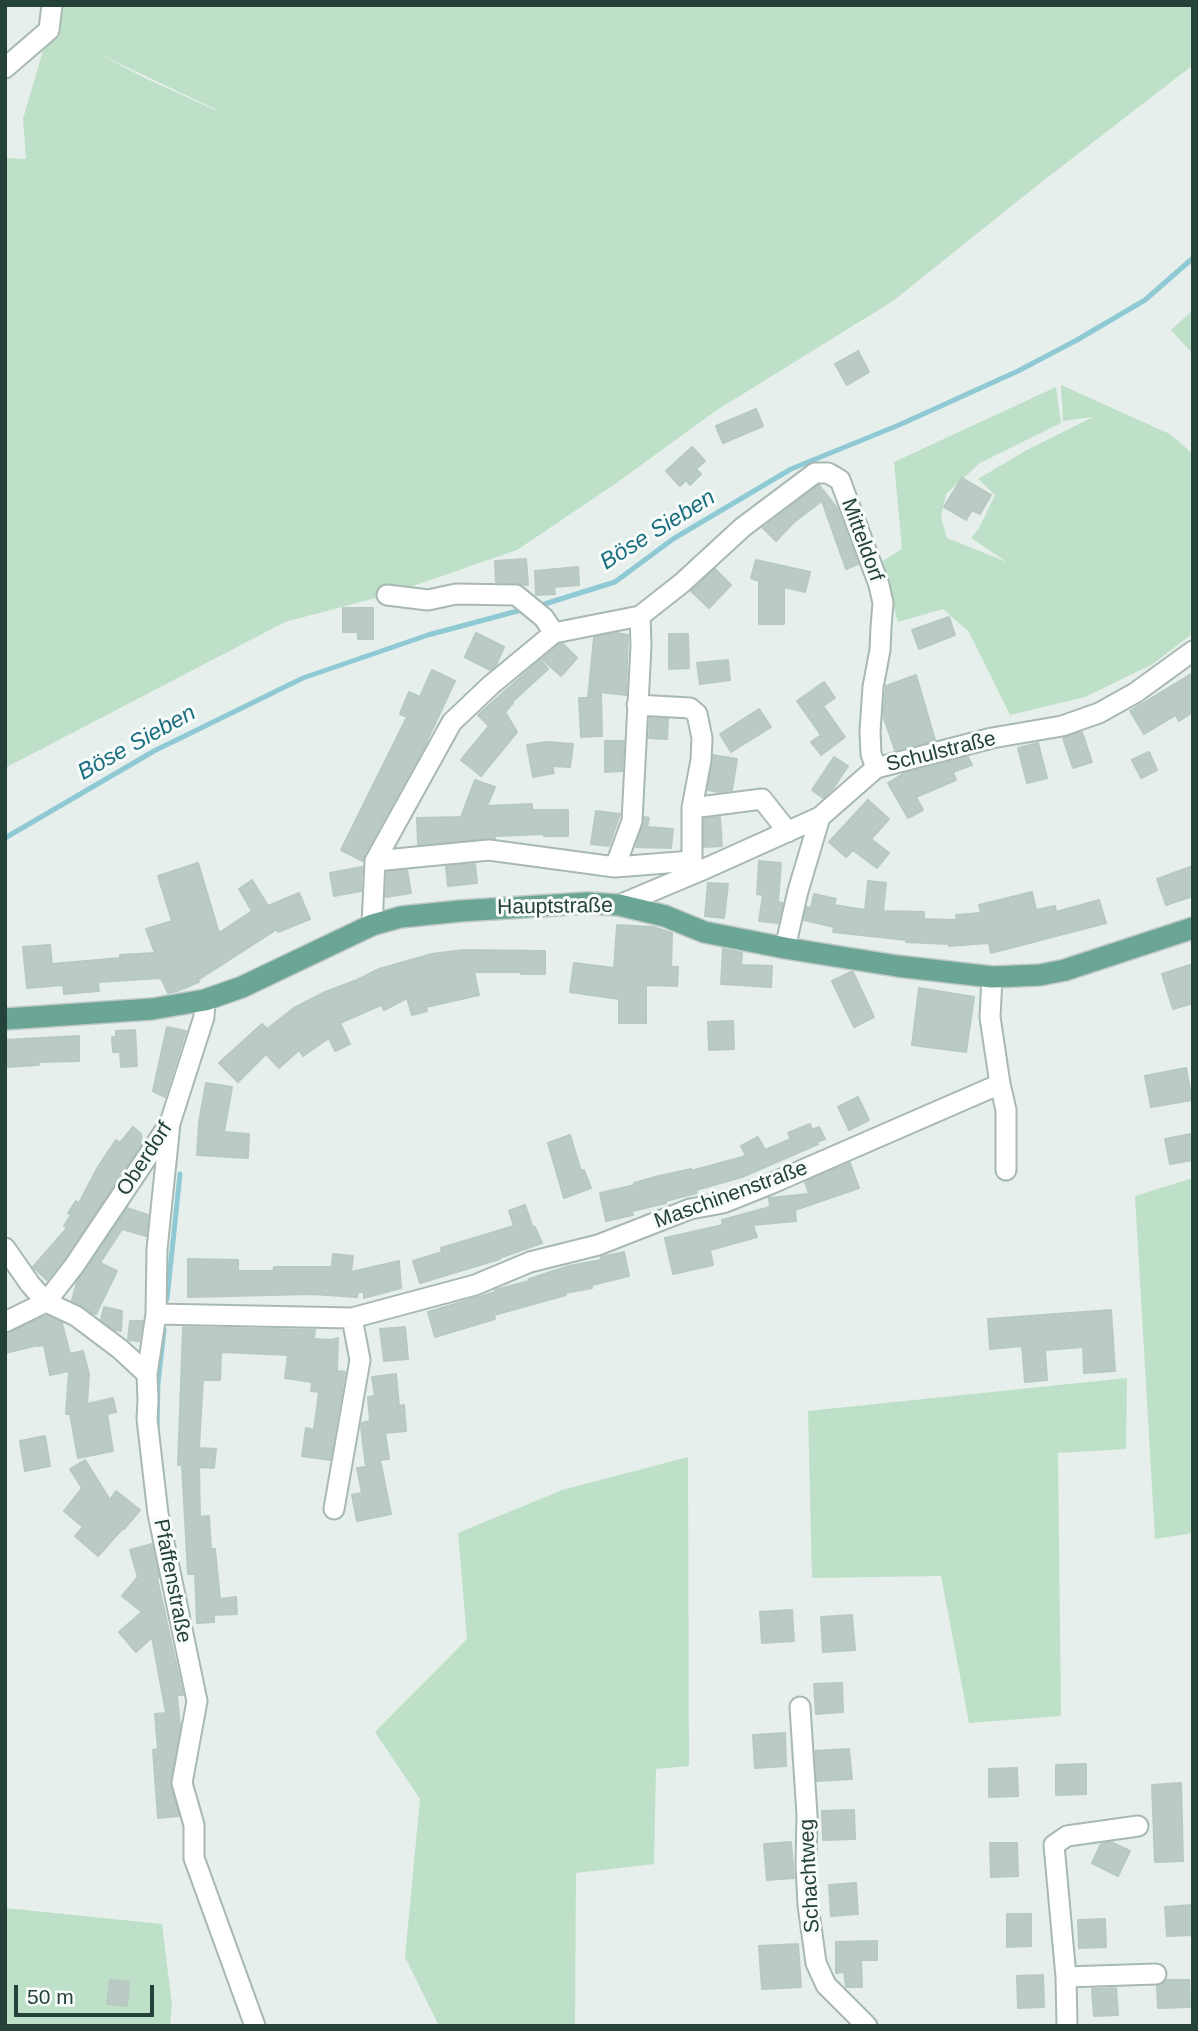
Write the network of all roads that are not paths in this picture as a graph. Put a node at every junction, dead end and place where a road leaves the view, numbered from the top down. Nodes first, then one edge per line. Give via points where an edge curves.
1 (52, 5) edge
2 (5, 68) edge
3 (387, 595) dead end
4 (640, 616) junction
5 (549, 625) junction
6 (1193, 651) edge
7 (637, 705) junction
8 (876, 768) junction
9 (692, 808) junction
10 (820, 817) junction
11 (788, 832) junction
12 (374, 861) junction
13 (615, 867) junction
14 (619, 905) junction
15 (372, 925) junction
16 (1193, 928) edge
17 (785, 948) junction
18 (992, 977) junction
19 (205, 1000) junction
20 (5, 1019) edge
21 (1000, 1084) junction
22 (170, 1123) junction
23 (1006, 1170) dead end
24 (5, 1248) edge
25 (46, 1302) junction
26 (156, 1314) junction
27 (352, 1318) junction
28 (5, 1322) edge
29 (147, 1374) junction
30 (334, 1509) dead end
31 (800, 1707) dead end
32 (1138, 1826) dead end
33 (1156, 1974) dead end
34 (1066, 1977) junction
35 (255, 2026) edge
36 (867, 2026) edge
37 (1067, 2026) edge

1 - 2 street via 49,30
3 - 5 street via 428,600 456,594 516,595
4 - 5 street, Mitteldorf
4 - 7 street
4 - 8 street, Mitteldorf via 743,527 816,473 840,480 883,603 870,731
5 - 12 street, Mitteldorf via 452,722
6 - 8 street, Schulstraße via 1099,713 1062,726 992,738
7 - 9 street via 690,708 697,714 701,760
7 - 13 street via 632,821
8 - 10 street, Schulstraße
9 - 11 street via 762,799
9 - 13 street via 691,861
10 - 11 street, Schulstraße
10 - 17 street
11 - 14 street, Schulstraße
12 - 13 street via 489,850
12 - 15 street, Mitteldorf
14 - 15 main road, Hauptstraße via 460,911
14 - 17 main road, Hauptstraße via 704,932
15 - 19 main road, Hauptstraße
16 - 18 main road, Hauptstraße via 1065,970
17 - 18 main road, Hauptstraße
18 - 21 street via 990,1017
19 - 20 main road, Hauptstraße via 152,1009
19 - 22 street, Oberdorf via 204,1017
21 - 23 street via 1006,1110
21 - 27 street, Maschinenstraße via 723,1203 690,1209 475,1285
22 - 25 street, Oberdorf
22 - 26 street, Pfaffenstraße via 157,1249
24 - 25 street
25 - 28 street, Oberdorf
25 - 29 street via 76,1315
26 - 27 street, Maschinenstraße
26 - 29 street, Pfaffenstraße
27 - 30 street via 360,1360
29 - 35 street, Pfaffenstraße via 147,1419 158,1514 197,1701 182,1783 194,1825 194,1858
31 - 36 street, Schachtweg via 808,1905 816,1964 826,1985
32 - 34 street via 1067,1836 1054,1845
33 - 34 street
34 - 37 street

